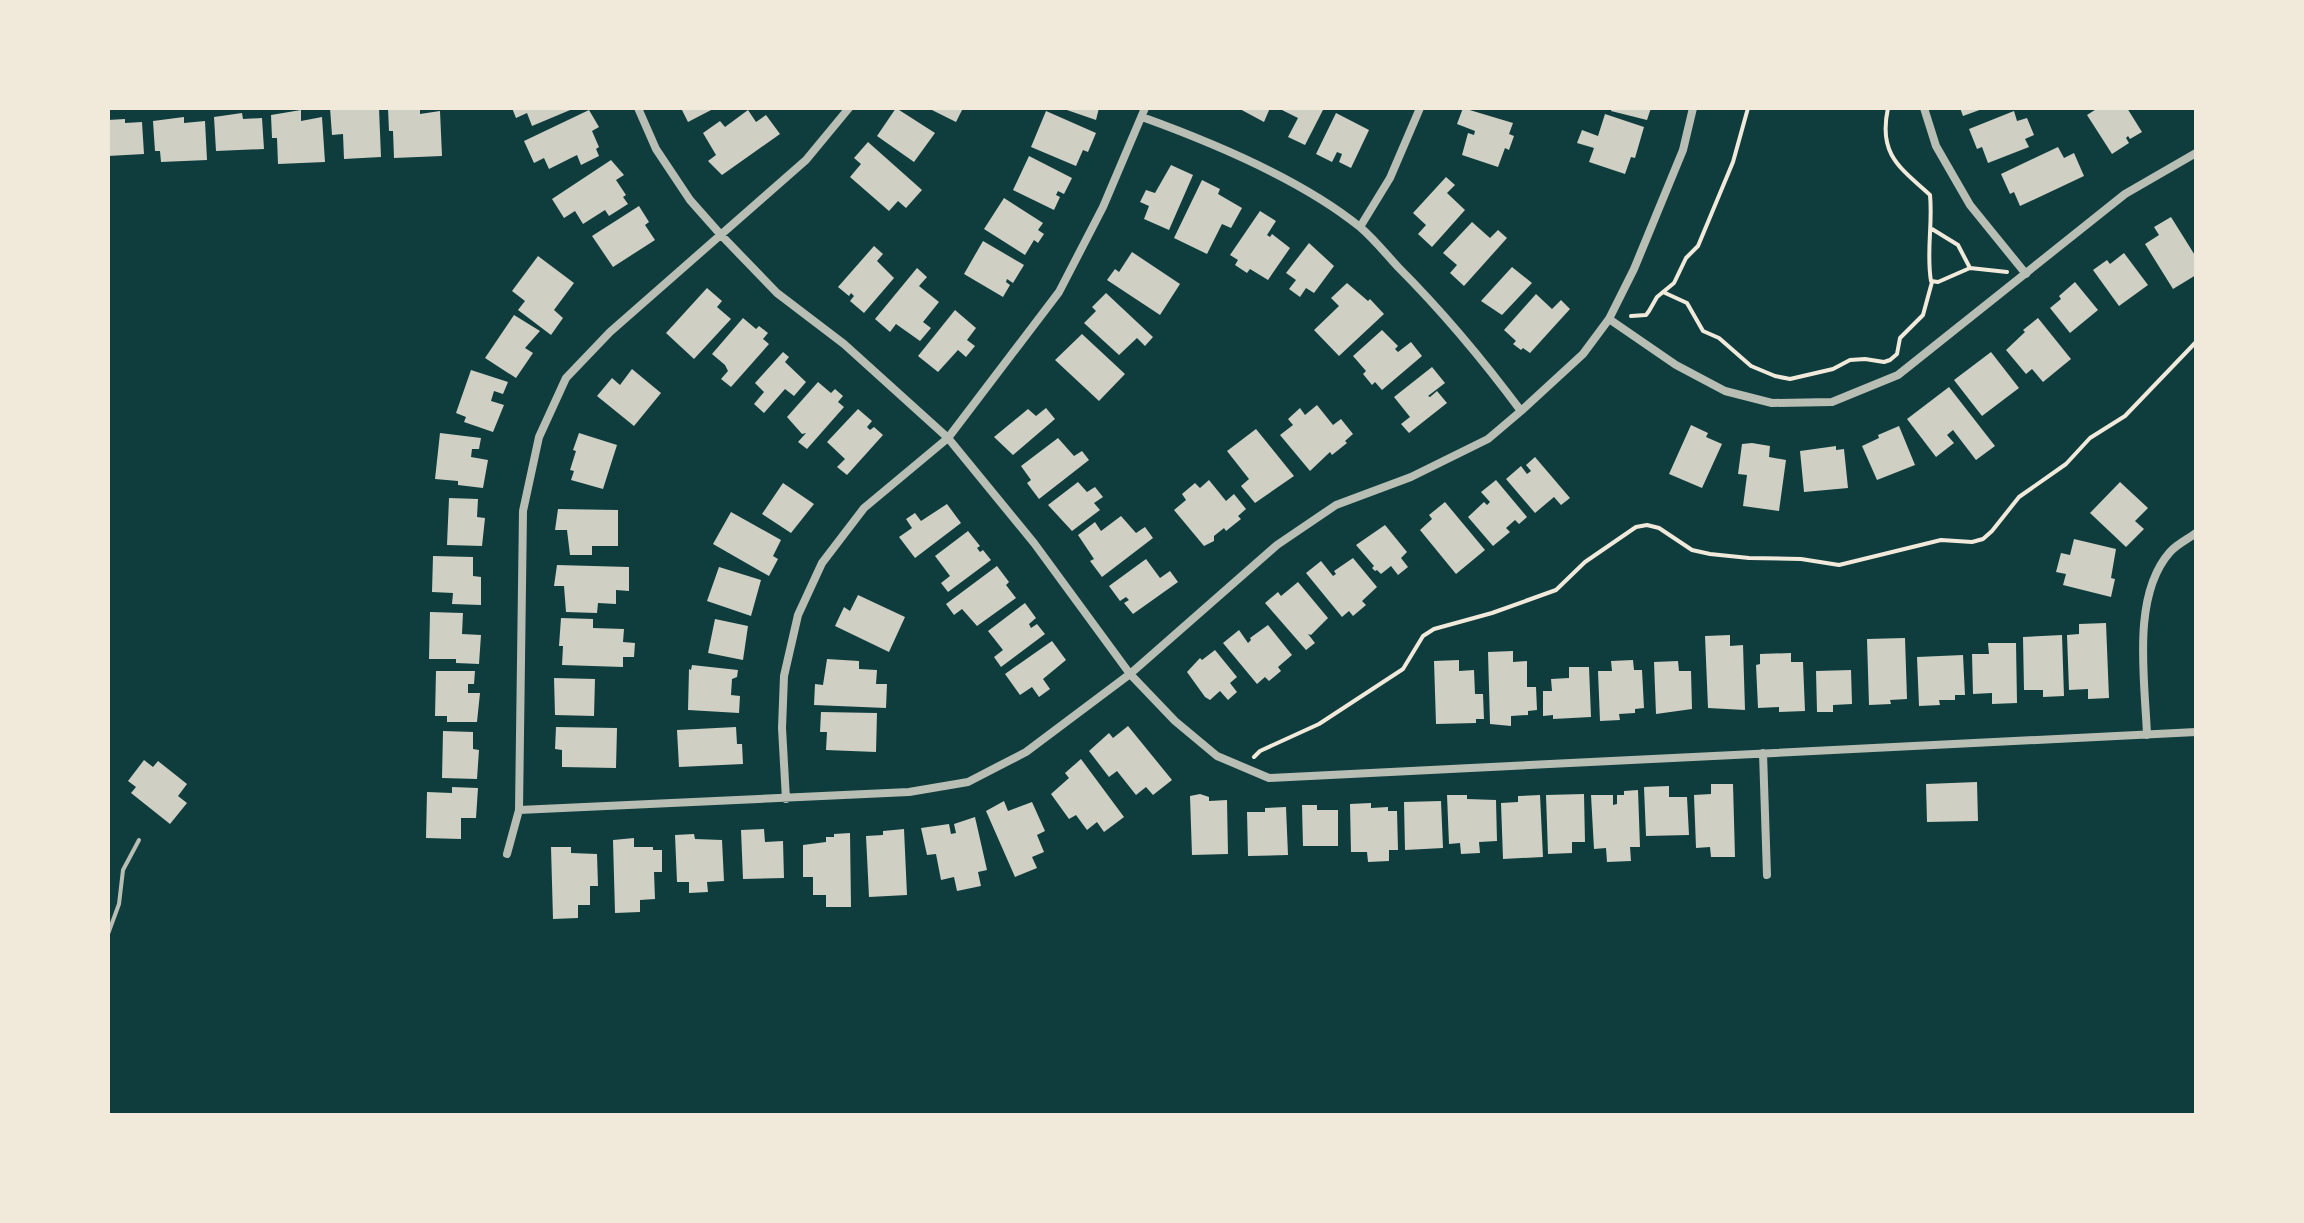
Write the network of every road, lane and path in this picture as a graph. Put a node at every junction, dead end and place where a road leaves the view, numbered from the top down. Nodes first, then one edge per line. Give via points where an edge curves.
1 (638, 108) edge
2 (849, 108) edge
3 (1420, 108) edge
4 (1693, 108) edge
5 (1748, 108) edge
6 (1888, 108) edge
7 (1924, 108) edge
8 (1144, 112) edge
9 (2196, 153) edge
10 (1360, 227) junction
11 (1932, 229) junction
12 (721, 235) junction
13 (1970, 268) junction
14 (2026, 274) junction
15 (1932, 282) junction
16 (1663, 292) junction
17 (1609, 319) junction
18 (2196, 342) edge
19 (1521, 411) junction
20 (948, 438) junction
21 (2196, 533) edge
22 (1130, 674) junction
23 (2196, 732) edge
24 (2147, 735) junction
25 (1763, 753) junction
26 (1243, 767) junction
27 (786, 799) junction
28 (519, 810) junction
29 (139, 840) dead end
30 (507, 854) dead end
31 (1767, 875) dead end
32 (108, 934) edge

1 - 12 street via 656,149
2 - 12 street via 806,160
3 - 10 street via 1390,178
4 - 17 street via 1683,150
5 - 16 path via 1733,162 1698,246
6 - 11 path via 1889,154 1930,195
7 - 14 street via 1936,146 1970,205
8 - 10 street via 1302,189
8 - 20 street via 1059,292
9 - 14 street via 2125,194
10 - 19 street via 1423,292
11 - 13 path via 1958,245
11 - 15 path
12 - 20 street via 777,293 844,344
12 - 28 street via 566,378 539,437 523,511
13 - 14 path
13 - 15 path
14 - 17 street via 1898,375 1832,402 1772,403 1725,391
15 - 16 path via 1923,315 1900,338 1890,360 1850,360 1790,379 1751,366 1703,331 1687,303
16 - 17 path via 1646,315
17 - 19 street via 1583,354
18 - 26 path via 2125,416 2019,497 1983,539 1941,540 1839,565 1710,554 1692,550 1659,528 1636,527 1585,562 1556,590 1434,629 1423,636 1403,669 1319,724 1260,751
19 - 22 street via 1488,439 1411,477 1336,505 1277,545
20 - 22 street
20 - 27 street via 864,508 822,563 798,615 784,676
21 - 24 street via 2171,551 2154,578 2143,617
22 - 26 street via 1217,756
22 - 27 street via 1026,752 968,782 909,792
23 - 24 street
24 - 25 street
25 - 26 street via 1269,778
25 - 31 street
27 - 28 street
28 - 30 street
29 - 32 lane via 123,870

